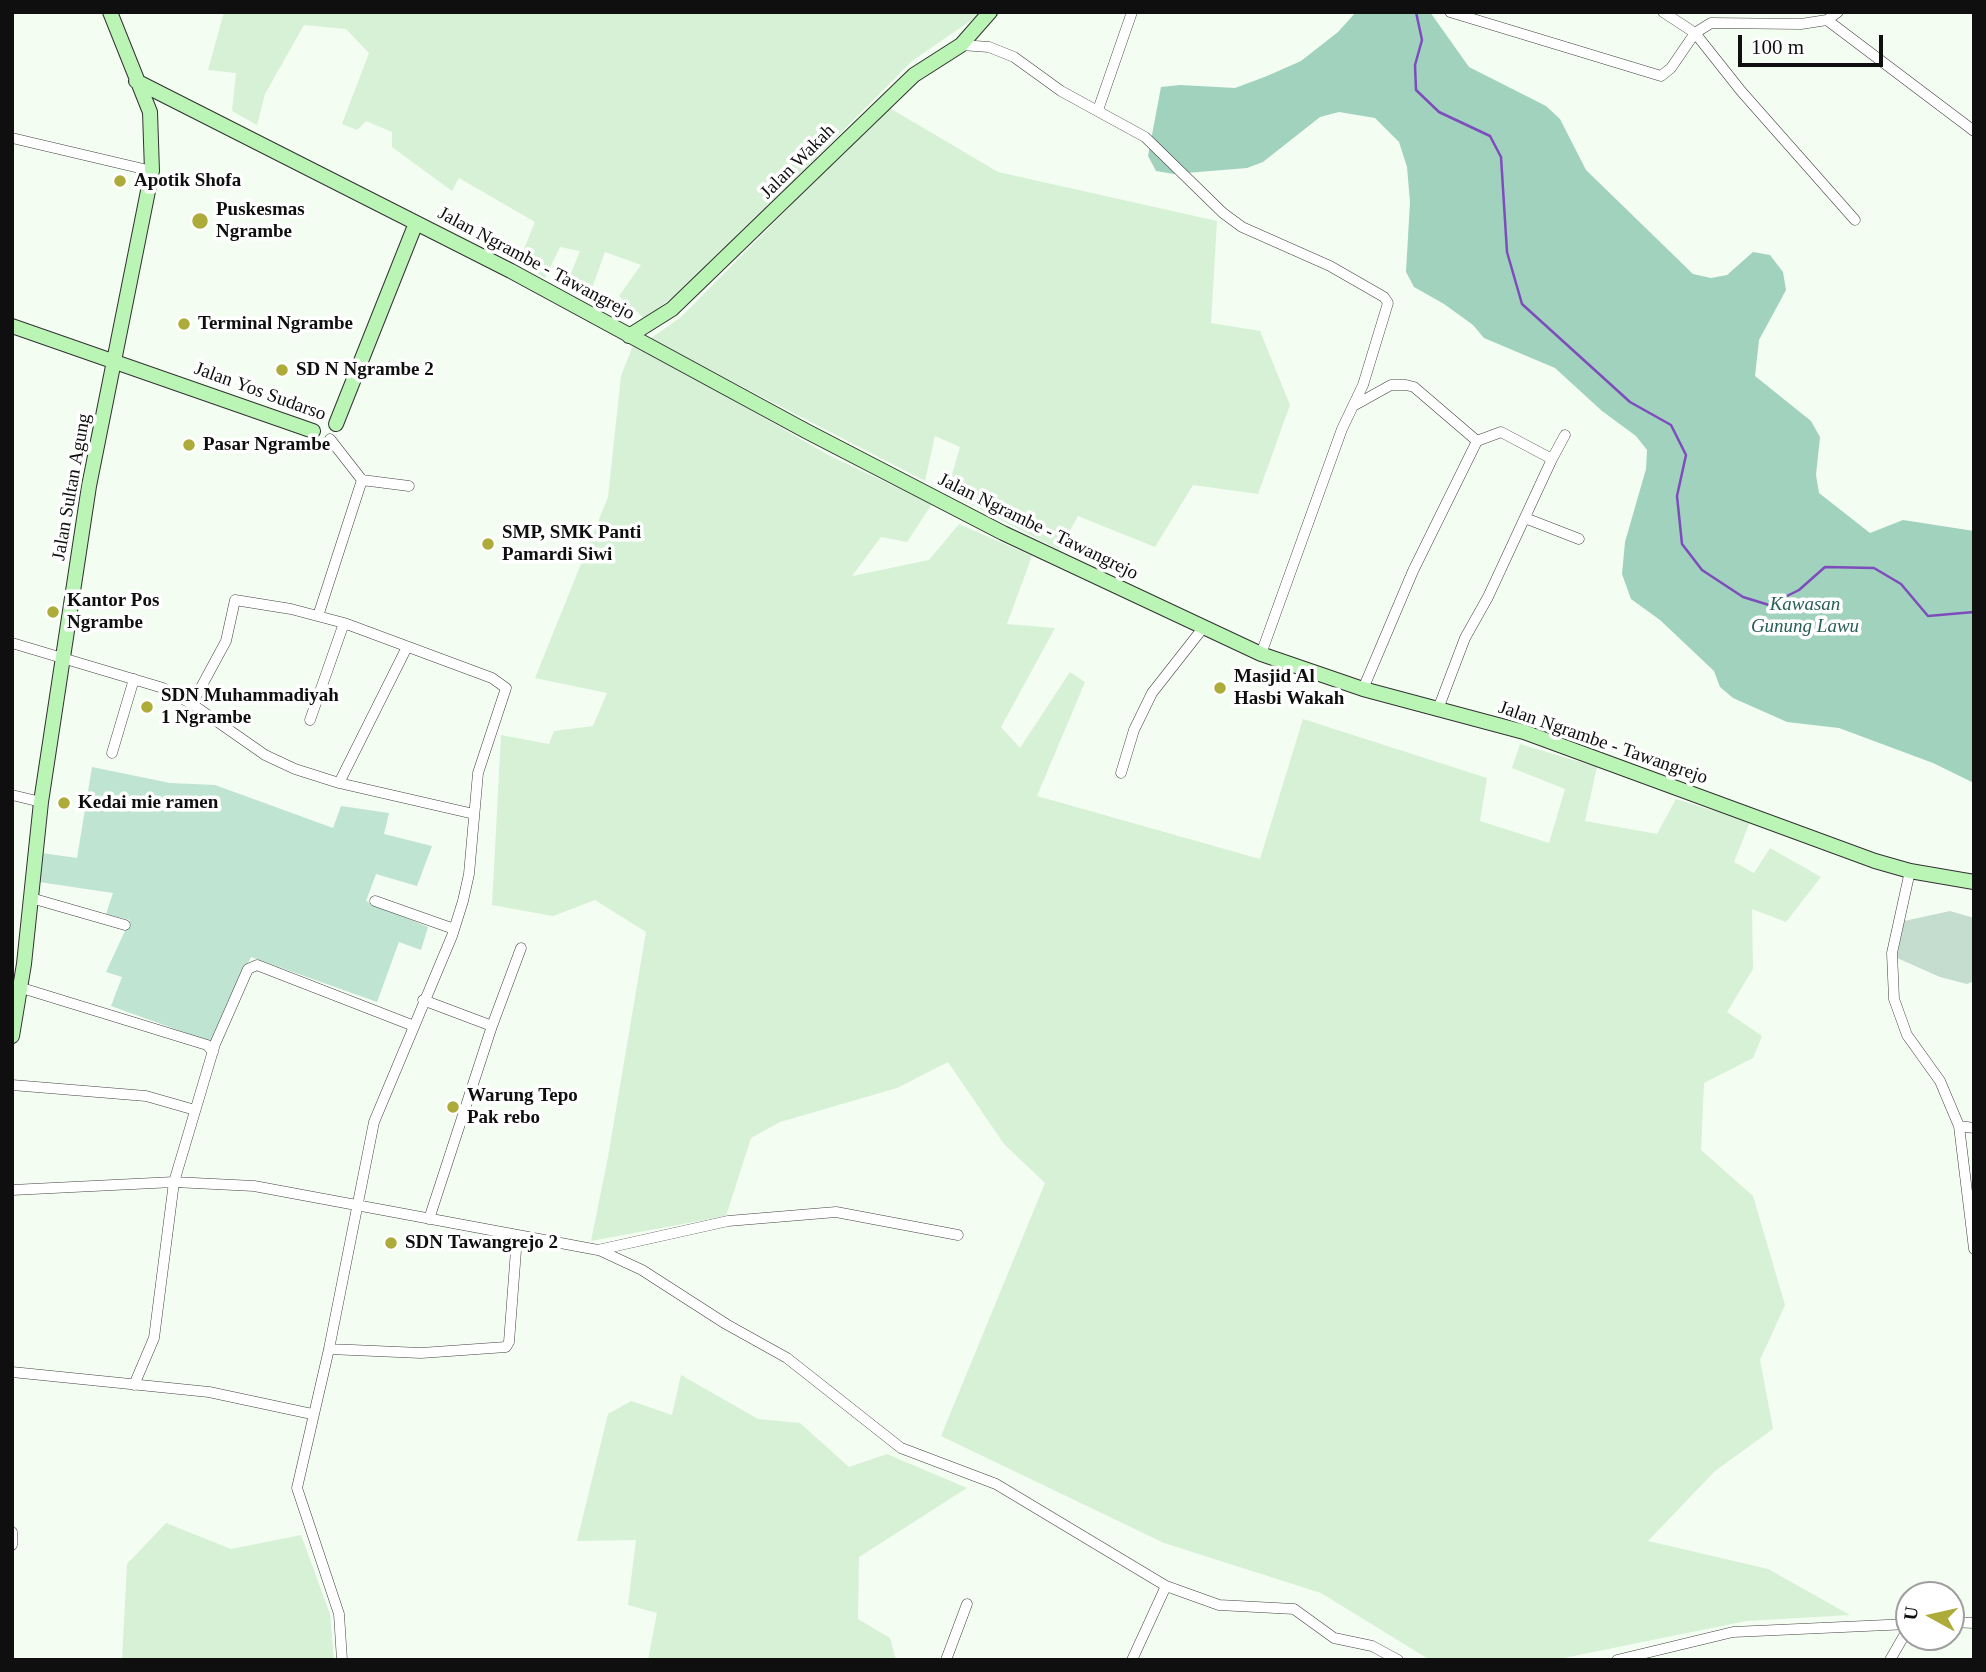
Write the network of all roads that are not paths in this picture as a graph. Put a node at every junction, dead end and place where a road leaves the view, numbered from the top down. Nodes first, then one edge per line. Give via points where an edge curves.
1 (110, 12) edge
2 (990, 12) edge
3 (1132, 12) edge
4 (1450, 12) edge
5 (1663, 12) edge
6 (1838, 12) edge
7 (1827, 20) junction
8 (1695, 33) junction
9 (961, 45) junction
10 (136, 81) junction
11 (1098, 110) junction
12 (1974, 131) edge
13 (12, 138) edge
14 (152, 170) junction
15 (1855, 220) dead end
16 (416, 223) junction
17 (12, 326) edge
18 (629, 335) junction
19 (115, 361) junction
20 (1354, 406) junction
21 (336, 424) joint
22 (313, 431) joint
23 (1565, 435) dead end
24 (330, 439) junction
25 (1477, 441) junction
26 (1552, 459) junction
27 (362, 480) junction
28 (410, 486) dead end
29 (1525, 518) junction
30 (1578, 540) dead end
31 (318, 616) junction
32 (344, 623) junction
33 (1203, 628) junction
34 (12, 643) edge
35 (407, 647) junction
36 (1261, 654) junction
37 (63, 660) junction
38 (134, 679) junction
39 (1363, 689) junction
40 (192, 704) junction
41 (1438, 709) junction
42 (310, 720) dead end
43 (112, 753) dead end
44 (1121, 773) dead end
45 (339, 783) junction
46 (12, 795) edge
47 (41, 802) junction
48 (474, 814) junction
49 (1910, 871) junction
50 (1974, 882) edge
51 (31, 898) junction
52 (375, 901) dead end
53 (125, 925) dead end
54 (454, 929) junction
55 (522, 948) dead end
56 (17, 986) edge
57 (423, 1000) junction
58 (414, 1026) junction
59 (492, 1026) junction
60 (12, 1036) edge
61 (213, 1052) junction
62 (12, 1085) edge
63 (195, 1110) junction
64 (1959, 1126) junction
65 (1974, 1128) edge
66 (174, 1182) junction
67 (12, 1190) edge
68 (359, 1205) junction
69 (429, 1219) junction
70 (958, 1236) dead end
71 (517, 1237) junction
72 (1974, 1249) edge
73 (598, 1250) junction
74 (329, 1349) junction
75 (12, 1372) edge
76 (134, 1385) junction
77 (312, 1414) junction
78 (12, 1532) edge
79 (12, 1545) edge
80 (1166, 1586) junction
81 (967, 1604) dead end
82 (1895, 1626) edge
83 (342, 1660) edge
84 (946, 1660) edge
85 (1132, 1660) edge
86 (1398, 1660) edge
87 (1617, 1660) edge

1 - 10 main road, Jalan Sultan Agung
2 - 9 main road, Jalan Wakah
3 - 11 street
4 - 8 street via 1654,75 1667,73
5 - 8 street
6 - 7 street
7 - 8 street via 1711,23
7 - 12 street
8 - 15 street
9 - 11 street via 989,47 1014,57 1061,91
9 - 18 main road, Jalan Wakah via 914,75 672,309
10 - 14 main road, Jalan Sultan Agung via 150,112
10 - 16 main road, Jalan Ngrambe - Tawangrejo
11 - 20 street via 1145,137 1242,227 1329,266 1387,300 1388,311
13 - 14 street
14 - 19 main road, Jalan Sultan Agung
16 - 18 main road, Jalan Ngrambe - Tawangrejo
16 - 21 main road, Jalan Yos Sudarso
17 - 19 main road, Jalan Yos Sudarso
18 - 33 main road, Jalan Ngrambe - Tawangrejo via 1003,533
19 - 22 main road, Jalan Yos Sudarso
19 - 37 main road, Jalan Sultan Agung via 89,486
20 - 25 street via 1391,385 1414,387
20 - 36 street
21 - 24 street, Jalan Yos Sudarso
22 - 24 street, Jalan Yos Sudarso
23 - 26 street
24 - 27 street
25 - 26 street via 1501,432
25 - 39 street via 1413,571
26 - 29 street
27 - 28 street
27 - 31 street
29 - 30 street
29 - 41 street via 1465,638
31 - 32 street
31 - 40 street via 235,600 226,641
32 - 35 street
32 - 42 street
33 - 36 main road, Jalan Ngrambe - Tawangrejo
33 - 44 street via 1152,692
34 - 37 street
35 - 45 street
35 - 48 street via 492,678 506,688 478,773
36 - 39 main road, Jalan Ngrambe - Tawangrejo
37 - 38 street
37 - 47 main road, Jalan Sultan Agung
38 - 40 street
38 - 43 street
39 - 41 main road, Jalan Ngrambe - Tawangrejo
40 - 45 street via 265,755
41 - 49 main road, Jalan Ngrambe - Tawangrejo via 1524,732 1816,841
45 - 48 street
46 - 47 street
47 - 51 main road, Jalan Sultan Agung
48 - 54 street via 469,874
49 - 50 main road, Jalan Ngrambe - Tawangrejo
49 - 64 street via 1892,953 1894,999 1907,1035 1940,1081
51 - 53 street
51 - 56 main road, Jalan Sultan Agung
52 - 54 street
54 - 57 street
55 - 59 street
56 - 60 main road, Jalan Sultan Agung
56 - 61 street via 207,1045
57 - 58 street
57 - 59 street
58 - 61 street via 257,965 248,969
58 - 68 street via 374,1122
59 - 69 street
61 - 63 street
62 - 63 street via 146,1096
63 - 66 street
64 - 65 street
64 - 72 street
66 - 67 street
66 - 68 street via 254,1186
66 - 76 street via 154,1338
68 - 69 street
68 - 74 street
69 - 71 street
70 - 73 street via 836,1213 728,1221
71 - 73 street
71 - 74 street via 506,1348 421,1353
73 - 80 street via 642,1270 788,1358 901,1448 996,1484
74 - 77 street
75 - 76 street
76 - 77 street via 241,1397
77 - 83 street via 296,1488 339,1614
78 - 79 street
80 - 85 street
80 - 86 street via 1219,1605 1294,1609 1334,1639 1372,1646
81 - 84 street
82 - 87 street via 1733,1632

